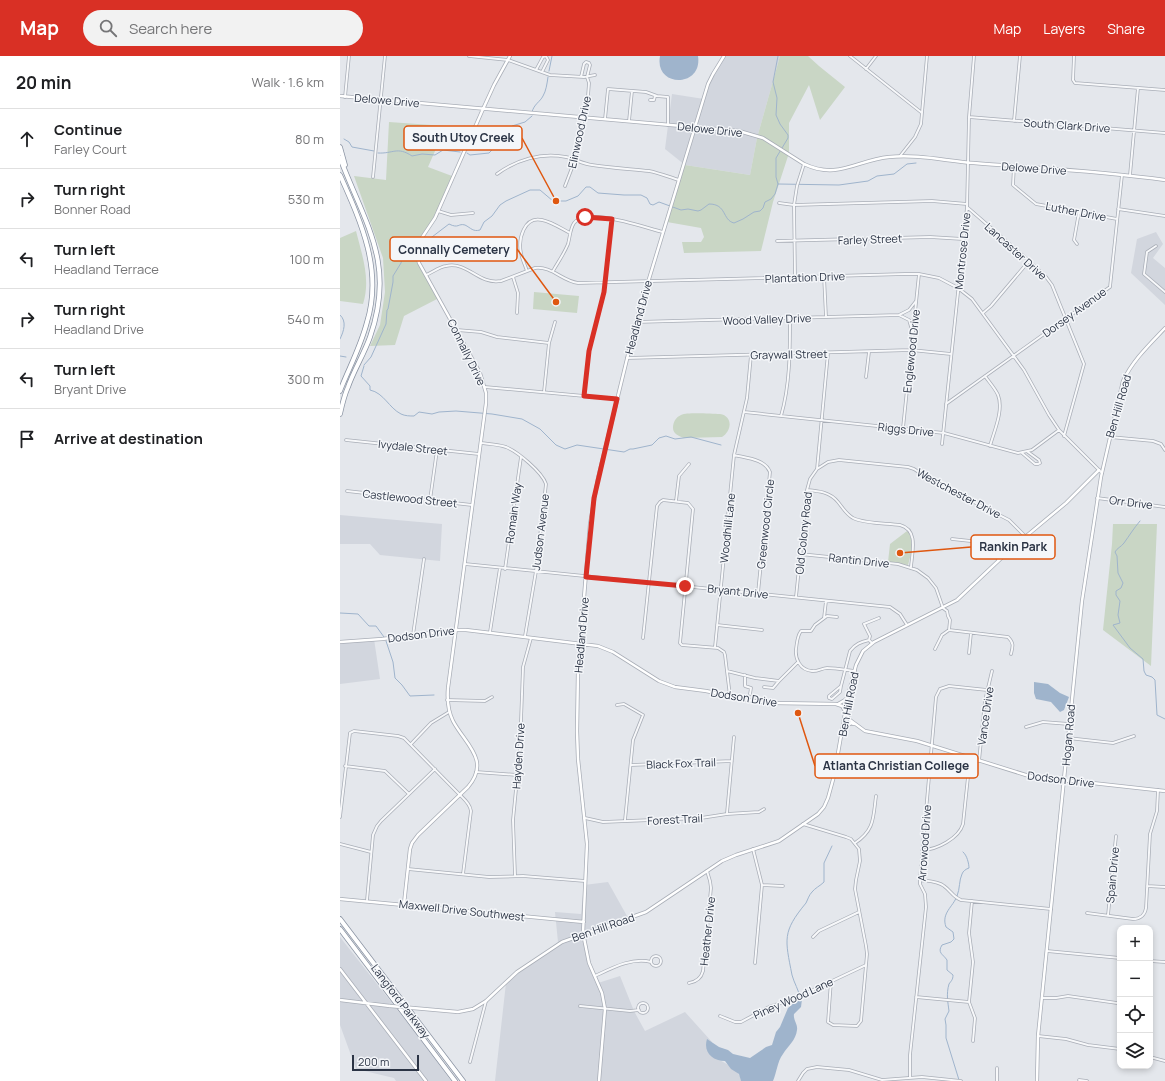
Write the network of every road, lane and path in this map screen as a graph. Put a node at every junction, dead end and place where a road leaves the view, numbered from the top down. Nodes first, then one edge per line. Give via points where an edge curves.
1 (349, 56) edge
2 (385, 56) edge
3 (469, 56) edge
4 (510, 56) edge
5 (724, 56) edge
6 (850, 56) edge
7 (876, 56) edge
8 (927, 56) edge
9 (974, 56) edge
10 (1020, 56) edge
11 (1074, 56) edge
12 (508, 60) junction
13 (866, 69) junction
14 (536, 70) junction
15 (542, 73) junction
16 (595, 75) dead end
17 (581, 77) junction
18 (588, 77) junction
19 (1138, 88) junction
20 (1165, 90) edge
21 (632, 91) junction
22 (340, 96) edge
23 (657, 96) junction
24 (345, 97) junction
25 (381, 100) junction
26 (650, 100) dead end
27 (483, 109) junction
28 (922, 113) junction
29 (969, 117) junction
30 (583, 118) junction
31 (605, 119) junction
32 (1014, 121) junction
33 (629, 122) junction
34 (668, 125) junction
35 (695, 127) junction
36 (1135, 130) junction
37 (1165, 133) edge
38 (340, 147) edge
39 (900, 156) junction
40 (340, 158) edge
41 (575, 160) junction
42 (968, 163) junction
43 (804, 164) junction
44 (1014, 166) junction
45 (497, 174) dead end
46 (1122, 174) junction
47 (340, 175) edge
48 (1130, 175) junction
49 (373, 176) dead end
50 (349, 179) junction
51 (679, 180) junction
52 (1165, 180) edge
53 (565, 186) dead end
54 (779, 203) dead end
55 (967, 204) junction
56 (794, 205) junction
57 (967, 208) junction
58 (1118, 209) junction
59 (438, 211) junction
60 (1079, 212) junction
61 (473, 213) dead end
62 (1165, 216) edge
63 (612, 219) junction
64 (1117, 219) junction
65 (663, 232) junction
66 (570, 233) junction
67 (964, 239) junction
68 (777, 241) dead end
69 (794, 241) junction
70 (1077, 244) dead end
71 (1156, 246) dead end
72 (1029, 260) junction
73 (527, 271) junction
74 (553, 271) junction
75 (919, 274) junction
76 (426, 275) junction
77 (824, 276) junction
78 (513, 277) junction
79 (795, 277) junction
80 (648, 281) junction
81 (605, 282) junction
82 (958, 288) junction
83 (1165, 292) edge
84 (916, 300) junction
85 (517, 313) dead end
86 (983, 313) junction
87 (899, 315) junction
88 (826, 317) junction
89 (790, 318) junction
90 (1066, 318) junction
91 (555, 322) dead end
92 (636, 322) junction
93 (1165, 328) edge
94 (456, 330) junction
95 (912, 339) junction
96 (549, 343) junction
97 (911, 350) junction
98 (869, 352) junction
99 (828, 353) junction
100 (790, 354) junction
101 (951, 354) junction
102 (751, 355) junction
103 (1014, 355) junction
104 (627, 358) junction
105 (985, 376) junction
106 (866, 377) dead end
107 (485, 387) junction
108 (340, 391) edge
109 (544, 392) junction
110 (584, 396) junction
111 (617, 399) junction
112 (946, 404) junction
113 (744, 412) junction
114 (340, 414) edge
115 (781, 416) junction
116 (821, 420) junction
117 (903, 429) junction
118 (1059, 430) junction
119 (944, 433) junction
120 (1064, 436) junction
121 (1109, 437) junction
122 (346, 440) dead end
123 (481, 443) junction
124 (942, 444) dead end
125 (990, 446) junction
126 (437, 450) junction
127 (1165, 450) edge
128 (1028, 452) junction
129 (1022, 453) junction
130 (479, 454) junction
131 (734, 456) junction
132 (521, 457) junction
133 (689, 464) dead end
134 (817, 469) junction
135 (1099, 470) junction
136 (1102, 473) junction
137 (807, 490) junction
138 (347, 491) dead end
139 (1097, 498) junction
140 (430, 500) junction
141 (676, 501) junction
142 (472, 504) junction
143 (1165, 507) edge
144 (1025, 536) junction
145 (952, 539) dead end
146 (800, 554) junction
147 (424, 559) dead end
148 (999, 560) junction
149 (465, 564) junction
150 (911, 567) junction
151 (500, 568) junction
152 (505, 569) junction
153 (536, 571) junction
154 (586, 577) junction
155 (649, 583) junction
156 (685, 586) junction
157 (721, 590) junction
158 (758, 594) junction
159 (796, 597) junction
160 (826, 600) junction
161 (943, 608) junction
162 (837, 617) dead end
163 (824, 618) junction
164 (879, 618) dead end
165 (907, 625) junction
166 (717, 626) junction
167 (455, 630) junction
168 (762, 630) dead end
169 (949, 630) junction
170 (490, 632) junction
171 (971, 633) junction
172 (413, 635) junction
173 (524, 636) junction
174 (531, 637) junction
175 (643, 638) dead end
176 (869, 640) junction
177 (340, 642) edge
178 (872, 643) junction
179 (580, 644) junction
180 (715, 648) junction
181 (935, 648) dead end
182 (969, 653) dead end
183 (1011, 654) dead end
184 (798, 662) junction
185 (846, 670) junction
186 (727, 671) junction
187 (855, 671) junction
188 (992, 671) dead end
189 (745, 675) junction
190 (779, 681) junction
191 (841, 686) junction
192 (764, 687) dead end
193 (987, 690) junction
194 (750, 694) dead end
195 (730, 696) junction
196 (848, 696) junction
197 (492, 697) dead end
198 (448, 700) junction
199 (837, 704) junction
200 (618, 705) dead end
201 (450, 712) junction
202 (846, 713) junction
203 (854, 724) junction
204 (1070, 724) junction
205 (1026, 727) dead end
206 (843, 729) junction
207 (1134, 736) dead end
208 (734, 737) dead end
209 (1068, 738) junction
210 (411, 744) junction
211 (931, 746) junction
212 (970, 758) junction
213 (732, 761) junction
214 (979, 761) junction
215 (631, 765) junction
216 (345, 766) junction
217 (435, 769) junction
218 (476, 772) junction
219 (517, 775) junction
220 (1064, 781) junction
221 (1158, 790) junction
222 (1165, 791) edge
223 (409, 794) junction
224 (460, 794) junction
225 (876, 796) dead end
226 (764, 809) dead end
227 (727, 814) junction
228 (340, 817) edge
229 (585, 818) junction
230 (625, 821) junction
231 (803, 824) junction
232 (1116, 836) dead end
233 (854, 843) junction
234 (340, 844) edge
235 (753, 849) junction
236 (922, 850) junction
237 (372, 852) junction
238 (408, 869) junction
239 (707, 871) junction
240 (463, 874) junction
241 (515, 875) junction
242 (920, 880) junction
243 (585, 881) junction
244 (762, 885) junction
245 (783, 886) dead end
246 (1147, 886) junction
247 (1165, 887) edge
248 (340, 899) edge
249 (367, 900) junction
250 (972, 901) junction
251 (404, 904) junction
252 (1052, 909) junction
253 (860, 912) junction
254 (1087, 913) dead end
255 (1108, 915) junction
256 (340, 920) edge
257 (584, 922) junction
258 (340, 929) edge
259 (584, 933) junction
260 (813, 937) dead end
261 (1047, 951) junction
262 (1117, 958) edge
263 (1153, 961) edge
264 (651, 962) junction
265 (1165, 962) edge
266 (755, 963) dead end
267 (866, 965) junction
268 (340, 969) edge
269 (595, 976) junction
270 (831, 981) junction
271 (689, 984) dead end
272 (359, 994) junction
273 (916, 998) junction
274 (1042, 998) junction
275 (340, 1000) edge
276 (486, 1001) junction
277 (353, 1002) junction
278 (969, 1002) junction
279 (365, 1003) junction
280 (1117, 1003) dead end
281 (580, 1006) dead end
282 (605, 1009) junction
283 (639, 1010) junction
284 (720, 1016) dead end
285 (1038, 1036) junction
286 (973, 1040) dead end
287 (1117, 1049) edge
288 (1153, 1057) edge
289 (470, 1062) dead end
290 (1165, 1062) edge
291 (450, 1064) junction
292 (997, 1068) dead end
293 (910, 1077) junction
294 (1079, 1080) dead end
295 (426, 1081) edge
296 (455, 1081) edge
297 (463, 1081) edge
298 (467, 1081) edge
299 (599, 1081) edge
300 (798, 1081) edge
301 (961, 1081) edge
302 (997, 1081) edge
303 (1037, 1081) edge
304 (1087, 1081) edge

1 - 24 street
2 - 25 street
3 - 12 street
4 - 12 street, Connally Drive
5 - 35 street, Headland Drive via 708,84
6 - 13 street
7 - 13 street
8 - 28 street
9 - 29 street, Montrose Drive
10 - 32 street
11 - 19 street via 1075,83
12 - 14 street
12 - 27 street, Connally Drive
13 - 28 street
14 - 15 street
14 - 15 street via 546,56 548,60
15 - 17 street
16 - 18 street
17 - 18 street
17 - 18 street, Elinwood Drive via 586,62 590,65
18 - 30 street, Elinwood Drive via 588,96
19 - 20 street
19 - 36 street
21 - 23 street
21 - 31 street via 608,89
21 - 33 street
22 - 24 street, Delowe Drive
23 - 26 street
23 - 34 street via 668,97
24 - 25 street, Delowe Drive
25 - 27 street, Delowe Drive
25 - 49 street
27 - 30 street, Delowe Drive
27 - 59 street, Connally Drive
28 - 39 street via 918,132
29 - 32 street, South Clark Drive
29 - 42 street, Montrose Drive
30 - 31 street, Delowe Drive
30 - 41 street, Elinwood Drive
31 - 33 street, Delowe Drive
32 - 36 street, South Clark Drive
33 - 34 street, Delowe Drive
34 - 35 street, Delowe Drive
35 - 43 street, Delowe Drive via 755,135
35 - 51 street, Headland Drive
36 - 37 street, South Clark Drive
36 - 48 street
38 - 50 highway
39 - 42 street, Delowe Drive
39 - 43 street, Delowe Drive via 833,171
40 - 50 highway
41 - 45 street via 558,156 538,156 515,163
41 - 51 street via 590,165 651,172
41 - 53 street, Elinwood Drive
42 - 44 street, Delowe Drive
42 - 55 street, Montrose Drive
43 - 56 street
44 - 46 street, Delowe Drive
44 - 60 street, Luther Drive via 1013,185 1036,204
46 - 48 street, Delowe Drive
46 - 58 street, Dorsey Avenue
47 - 108 highway via 366,238 373,290 364,335
48 - 52 street, Delowe Drive
50 - 114 highway via 376,249 380,299 370,339 348,386
51 - 65 street, Headland Drive
54 - 56 street
55 - 56 street via 932,201
55 - 57 street, Montrose Drive
56 - 69 street
57 - 67 street, Montrose Drive
57 - 72 street, Lancaster Drive
58 - 62 street
58 - 64 street, Dorsey Avenue
59 - 61 street via 451,215
59 - 76 street, Connally Drive via 418,246 418,259
60 - 64 street, Luther Drive
60 - 70 street via 1074,240
63 - 65 street
63 - 66 street via 585,217 574,223
63 - 81 street
64 - 90 street, Dorsey Avenue via 1110,286
65 - 80 street, Headland Drive
66 - 73 street via 543,220 528,223 523,231 520,246
66 - 74 street via 565,251
67 - 69 street, Farley Street via 930,237
67 - 82 street, Montrose Drive
68 - 69 street, Farley Street
69 - 79 street
71 - 83 street via 1147,252 1144,274
72 - 86 street
72 - 90 street, Lancaster Drive via 1050,281
73 - 74 street, Plantation Drive via 540,267
73 - 78 street, Plantation Drive
74 - 81 street, Plantation Drive via 574,282
75 - 77 street, Plantation Drive
75 - 82 street, Plantation Drive via 939,278
75 - 84 street, Englewood Drive
76 - 78 street, Plantation Drive via 452,265 463,267 490,282
76 - 94 street, Connally Drive
77 - 79 street, Plantation Drive
77 - 88 street
78 - 85 street via 518,293
79 - 80 street, Plantation Drive
80 - 81 street, Plantation Drive
80 - 92 street, Headland Drive
81 - 110 street via 589,351
82 - 86 street, Plantation Drive via 972,299
82 - 101 street, Montrose Drive
84 - 87 street via 909,310
84 - 95 street, Englewood Drive
86 - 103 street, Plantation Drive
87 - 88 street, Wood Valley Drive
87 - 95 street via 910,323
88 - 89 street, Wood Valley Drive
89 - 92 street, Wood Valley Drive
89 - 100 street
90 - 103 street, Dorsey Avenue
90 - 120 street, Lancaster Drive via 1084,364
91 - 96 street
92 - 104 street, Headland Drive
93 - 121 street, Ben Hill Road via 1128,370
94 - 96 street
94 - 107 street, Connally Drive
95 - 97 street, Englewood Drive
96 - 109 street
97 - 98 street, Graywall Street
97 - 101 street, Graywall Street
97 - 117 street, Englewood Drive
98 - 99 street, Graywall Street
98 - 106 street
99 - 100 street, Graywall Street
99 - 116 street, Old Colony Road
100 - 102 street, Graywall Street
100 - 115 street
101 - 112 street, Montrose Drive
102 - 104 street, Graywall Street
102 - 113 street, Woodhill Lane
103 - 105 street, Dorsey Avenue
103 - 118 street, Plantation Drive
104 - 111 street, Headland Drive
105 - 112 street, Dorsey Avenue
105 - 125 street via 999,400 998,418
107 - 109 street
107 - 123 street, Connally Drive via 486,403
109 - 110 street
110 - 111 street
111 - 154 street, Headland Drive via 594,498
112 - 119 street, Montrose Drive
113 - 115 street, Riggs Drive
113 - 131 street, Woodhill Lane
115 - 116 street, Riggs Drive
116 - 117 street, Riggs Drive
116 - 134 street, Old Colony Road
117 - 119 street, Riggs Drive
118 - 120 street, Plantation Drive
118 - 128 street, Riggs Drive
119 - 124 street, Montrose Drive
119 - 125 street, Riggs Drive
120 - 135 street, Plantation Drive
121 - 127 street via 1153,441
121 - 136 street, Ben Hill Road
122 - 126 street, Ivydale Street
123 - 130 street, Connally Drive
123 - 132 street, Judson Avenue via 505,446
125 - 129 street, Riggs Drive
126 - 130 street, Ivydale Street
126 - 140 street
128 - 129 street, Riggs Drive
128 - 129 street via 1040,463 1035,464
130 - 142 street, Connally Drive
131 - 157 street, Woodhill Lane
131 - 158 street, Greenwood Circle via 762,462 770,472
132 - 152 street, Romain Way
132 - 153 street, Judson Avenue via 541,475 546,484
133 - 141 street via 679,476
134 - 137 street, Old Colony Road via 810,479
134 - 144 street, Westchester Drive via 828,462 838,460 908,467 1009,520
135 - 136 street, Plantation Drive
135 - 144 street, Ben Hill Road via 1066,503
136 - 139 street, Hogan Road
137 - 146 street, Old Colony Road
137 - 150 street via 822,491 830,495 856,519 907,528 913,539
138 - 140 street, Castlewood Street
139 - 143 street, Orr Drive
139 - 204 street, Hogan Road via 1082,601
140 - 142 street, Castlewood Street
141 - 155 street via 663,500 657,506
141 - 156 street via 688,503 692,509
142 - 149 street, Connally Drive
144 - 148 street, Ben Hill Road
145 - 148 street via 980,542
146 - 150 street, Rantin Drive
146 - 159 street, Old Colony Road
147 - 172 street
148 - 161 street, Ben Hill Road via 957,600
149 - 151 street, Bryant Drive
149 - 167 street, Connally Drive
150 - 161 street, Rantin Drive via 933,584
151 - 152 street, Bryant Drive
151 - 170 street
152 - 153 street, Bryant Drive
153 - 154 street, Bryant Drive
153 - 173 street, Judson Avenue
154 - 155 street, Bryant Drive
154 - 179 street, Headland Drive
155 - 156 street, Bryant Drive
155 - 175 street
156 - 157 street, Bryant Drive
156 - 180 street via 680,643
157 - 158 street, Bryant Drive
157 - 166 street, Woodhill Lane
158 - 159 street, Bryant Drive
159 - 160 street, Bryant Drive
160 - 163 street
160 - 165 street, Bryant Drive via 890,607 900,614
161 - 165 street, Ben Hill Road
161 - 169 street, Rantin Drive via 950,620
162 - 163 street
163 - 184 street via 811,631 801,631 798,635 795,656
164 - 176 street via 864,624 870,636
165 - 178 street, Ben Hill Road
166 - 168 street
166 - 180 street, Woodhill Lane
167 - 170 street, Dodson Drive
167 - 172 street, Dodson Drive
167 - 198 street, Connally Drive
169 - 171 street
169 - 181 street via 942,634
170 - 173 street, Dodson Drive
171 - 182 street
171 - 183 street via 1008,637 1013,642
172 - 177 street, Dodson Drive
173 - 174 street, Dodson Drive
174 - 179 street, Dodson Drive
174 - 219 street, Hayden Drive via 523,667
176 - 178 street
176 - 185 street via 852,647
178 - 187 street, Ben Hill Road via 863,651
179 - 195 street, Dodson Drive via 608,649 667,685
179 - 229 street, Headland Drive via 577,731
180 - 186 street via 724,652
184 - 185 street via 806,670 812,671 826,668
184 - 190 street
185 - 187 street
185 - 191 street
186 - 189 street
186 - 195 street
187 - 196 street, Ben Hill Road
188 - 193 street, Vance Drive
189 - 190 street
189 - 194 street via 745,686 751,688
190 - 192 street via 773,688
191 - 191 street via 829,696 829,698 832,700 840,692
193 - 211 street, Arrowood Drive via 949,686 940,689 936,697
193 - 214 street, Vance Drive
195 - 199 street, Dodson Drive via 774,703
196 - 199 street
196 - 202 street, Ben Hill Road
197 - 198 street via 485,701
198 - 201 street, Connally Drive
199 - 202 street, Dodson Drive via 842,706
200 - 215 street via 624,704 643,714 633,740
201 - 210 street via 432,723
201 - 218 street, Connally Drive via 456,727 474,753 477,762
202 - 203 street, Dodson Drive
202 - 206 street, Ben Hill Road
203 - 206 street via 851,723
203 - 211 street, Dodson Drive via 864,731 905,738
204 - 205 street via 1042,722
204 - 209 street, Hogan Road
206 - 231 street, Ben Hill Road via 828,798 821,811
207 - 209 street via 1113,743
208 - 213 street
209 - 220 street, Hogan Road
210 - 216 street via 398,736 351,732 348,735
210 - 217 street
211 - 212 street, Dodson Drive
211 - 236 street, Arrowood Drive
212 - 214 street, Dodson Drive
212 - 236 street via 962,829 936,848
213 - 215 street, Black Fox Trail
213 - 227 street
214 - 220 street, Dodson Drive via 1030,776
215 - 230 street
216 - 223 street via 385,771
216 - 228 street
217 - 223 street
217 - 224 street
218 - 219 street
218 - 224 street via 471,783
219 - 241 street, Hayden Drive via 513,820
220 - 221 street, Dodson Drive
220 - 252 street, Hogan Road
221 - 222 street, Dodson Drive
221 - 246 street via 1157,811 1150,834
223 - 237 street via 377,826 373,835
224 - 238 street via 415,839 410,849
224 - 240 street via 468,803 471,812
225 - 233 street via 871,827
226 - 227 street, Forest Trail via 759,812
227 - 230 street, Forest Trail via 701,818
229 - 230 street, Forest Trail via 602,822
229 - 243 street, Headland Drive
231 - 233 street via 846,837
231 - 235 street, Ben Hill Road via 779,841
232 - 255 street, Spain Drive
233 - 253 street via 861,856 855,885
234 - 237 street
235 - 239 street, Ben Hill Road via 729,858
235 - 244 street
236 - 242 street, Arrowood Drive
237 - 249 street
238 - 240 street
238 - 251 street
239 - 259 street, Ben Hill Road via 646,912
239 - 271 street, Heather Drive via 711,888 703,971 701,977
240 - 241 street via 489,877
241 - 243 street
242 - 250 street via 940,883 956,898
242 - 273 street, Arrowood Drive via 926,901
243 - 257 street, Headland Drive
244 - 245 street
244 - 266 street
246 - 247 street
246 - 255 street via 1146,908 1141,917 1133,919
248 - 249 street, Maxwell Drive Southwest
249 - 251 street, Maxwell Drive Southwest
250 - 252 street
250 - 278 street via 969,934 972,962
251 - 257 street, Maxwell Drive Southwest
252 - 261 street, Hogan Road
253 - 260 street via 819,931
253 - 267 street via 866,946
254 - 255 street
256 - 291 highway, Langford Parkway
257 - 259 street, Headland Drive
258 - 296 highway, Langford Parkway
259 - 269 street, Headland Drive via 589,963
259 - 276 street, Ben Hill Road via 562,942 541,955 510,977
261 - 262 street
261 - 274 street, Hogan Road
263 - 265 street
264 - 264 street via 653,966 657,966 661,959 654,956
264 - 269 street via 635,961
267 - 270 street, Piney Wood Lane
267 - 270 street via 861,1021 857,1026 833,1025 828,1022
268 - 272 street
269 - 282 street, Headland Drive
270 - 284 street, Piney Wood Lane via 796,998 769,1007 741,1022
272 - 277 street
272 - 279 street
273 - 278 street
273 - 293 street, Arrowood Drive
274 - 280 street via 1068,996
274 - 285 street, Hogan Road
275 - 277 street, Ben Hill Road
276 - 279 street, Ben Hill Road, bridge via 473,1009 458,1012
276 - 289 street
277 - 279 street, Ben Hill Road
278 - 286 street via 975,1018
279 - 295 street
281 - 282 street
282 - 283 street
282 - 299 street, Headland Drive
283 - 283 street via 646,1013 648,1006 641,1003 638,1006
285 - 287 street
285 - 303 street, Hogan Road
288 - 290 street
291 - 297 highway, Langford Parkway
291 - 298 highway
292 - 302 street
293 - 300 street via 882,1080 848,1070 817,1067 807,1069
293 - 301 street
294 - 304 street

